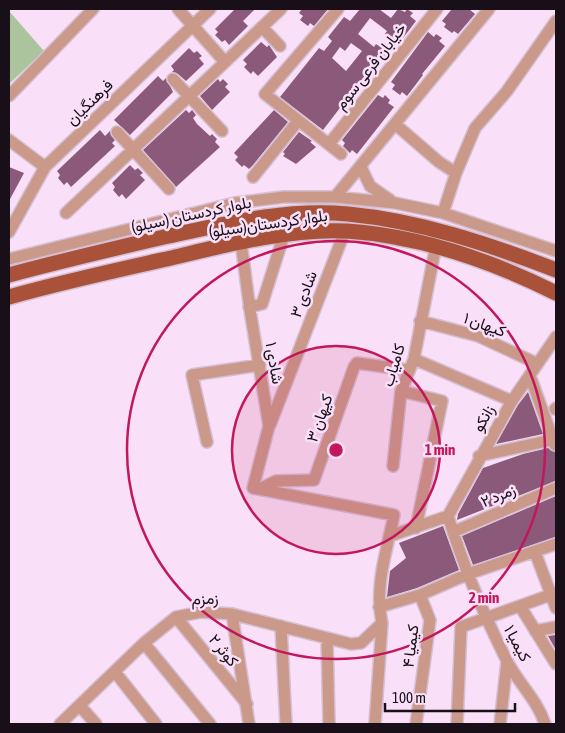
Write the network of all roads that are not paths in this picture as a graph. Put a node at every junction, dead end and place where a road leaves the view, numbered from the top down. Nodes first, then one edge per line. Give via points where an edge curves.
1 (93, 9) edge
2 (178, 9) edge
3 (210, 9) edge
4 (281, 9) edge
5 (338, 9) edge
6 (437, 9) edge
7 (489, 9) edge
8 (556, 9) edge
9 (556, 16) edge
10 (556, 21) edge
11 (192, 25) junction
12 (262, 27) junction
13 (280, 46) dead end
14 (226, 62) junction
15 (173, 79) dead end
16 (9, 96) edge
17 (189, 96) junction
18 (298, 121) junction
19 (395, 124) junction
20 (222, 131) dead end
21 (117, 132) dead end
22 (9, 140) edge
23 (329, 144) junction
24 (130, 149) junction
25 (341, 154) dead end
26 (45, 167) junction
27 (361, 167) junction
28 (456, 173) junction
29 (253, 177) dead end
30 (169, 189) dead end
31 (335, 197) junction
32 (395, 203) junction
33 (66, 213) dead end
34 (442, 213) junction
35 (345, 231) junction
36 (9, 232) edge
37 (284, 235) junction
38 (241, 242) junction
39 (436, 245) junction
40 (556, 251) edge
41 (74, 258) junction
42 (9, 259) edge
43 (556, 270) edge
44 (9, 275) edge
45 (84, 278) junction
46 (556, 294) edge
47 (9, 297) edge
48 (249, 307) junction
49 (420, 321) junction
50 (556, 337) edge
51 (414, 359) junction
52 (536, 364) junction
53 (260, 365) junction
54 (408, 370) junction
55 (530, 376) junction
56 (401, 391) junction
57 (512, 401) junction
58 (269, 426) junction
59 (207, 442) dead end
60 (555, 442) edge
61 (479, 456) junction
62 (393, 466) dead end
63 (256, 488) junction
64 (556, 488) edge
65 (448, 516) junction
66 (416, 528) junction
67 (453, 532) junction
68 (390, 536) junction
69 (556, 544) edge
70 (535, 552) junction
71 (468, 574) junction
72 (554, 593) edge
73 (420, 595) junction
74 (520, 606) junction
75 (379, 607) junction
76 (556, 608) edge
77 (232, 614) junction
78 (176, 617) junction
79 (486, 617) junction
80 (382, 623) junction
81 (281, 626) junction
82 (556, 627) edge
83 (535, 631) junction
84 (327, 638) junction
85 (144, 644) junction
86 (507, 661) junction
87 (556, 664) edge
88 (115, 672) junction
89 (247, 704) junction
90 (80, 706) junction
91 (60, 724) edge
92 (96, 724) edge
93 (156, 724) edge
94 (210, 724) edge
95 (248, 724) edge
96 (286, 724) edge
97 (329, 724) edge
98 (375, 724) edge
99 (416, 724) edge
100 (457, 724) edge
101 (500, 724) edge
102 (545, 724) edge

1 - 16 street
2 - 11 street
3 - 11 street, فرهنگیان
4 - 12 street
5 - 18 street via 265,94
6 - 23 street, خیابان فرعی سوم
7 - 19 street
8 - 9 street
10 - 28 street via 507,91 475,128
11 - 14 street
11 - 26 street, فرهنگیان
12 - 13 street
12 - 14 street
14 - 17 street
15 - 17 street
17 - 20 street
17 - 24 street
18 - 23 street
18 - 29 street
19 - 27 street
19 - 28 street
21 - 24 street
22 - 26 street
23 - 25 street
24 - 30 street
24 - 33 street
26 - 36 street, فرهنگیان
27 - 31 street
27 - 32 street via 370,186
28 - 34 street
31 - 32 street
31 - 42 street via 284,197 235,203
32 - 34 street
34 - 40 street
35 - 37 main road, بلوار کردستان(سیلو)
35 - 39 main road, بلوار کردستان(سیلو) via 394,236
35 - 58 street, شادی ۳
37 - 38 main road, بلوار کردستان(سیلو)
37 - 48 street via 262,304
38 - 45 main road, بلوار کردستان(سیلو)
38 - 48 street, شادی ۱
39 - 46 main road, بلوار کردستان(سیلو) via 489,262
39 - 49 street, کامیاب
41 - 43 main road, بلوار کردستان (سیلو) via 245,219 346,214 440,230
41 - 44 main road, بلوار کردستان (سیلو)
41 - 45 main road
45 - 47 main road, بلوار کردستان(سیلو)
48 - 53 street, شادی ۱
49 - 51 street, کامیاب
49 - 52 street, کیهان ۱ via 478,336
50 - 52 street, زانکو
51 - 54 street, کامیاب
51 - 57 street
52 - 55 street, زانکو
53 - 58 street, شادی ۱
53 - 59 street via 192,376
54 - 56 street, کامیاب
54 - 63 street, کیهان ۳ via 357,363 314,480 276,481
55 - 57 street, زانکو
55 - 60 street
56 - 62 street, کامیاب
56 - 66 street via 442,401
57 - 61 street, زانکو
58 - 63 street, شادی ۱
60 - 61 street
61 - 65 street, زانکو
63 - 68 street via 394,515
64 - 67 street, زمرد ۲
65 - 66 street
65 - 67 street
66 - 68 street
67 - 71 street
68 - 75 street via 383,562
69 - 70 street
70 - 71 street
70 - 72 street
71 - 73 street
71 - 79 street, کیمیا ۱
72 - 74 street
72 - 76 street
73 - 75 street
73 - 99 street, کیمیا ۴ via 430,620
74 - 79 street
74 - 83 street
75 - 80 street
77 - 78 street, زمزم via 201,612
77 - 81 street, زمزم
77 - 89 street
78 - 85 street, زمزم
78 - 89 street, کوثر ۲
79 - 86 street, کیمیا ۱
79 - 100 street via 461,627
80 - 84 street, زمزم via 361,643 350,644
80 - 98 street
81 - 84 street, زمزم
81 - 96 street
82 - 83 street
83 - 87 street
84 - 97 street
85 - 88 street, زمزم
85 - 94 street
86 - 101 street
86 - 102 street, کیمیا ۱ via 541,710
88 - 90 street, زمزم
88 - 93 street
89 - 95 street
90 - 91 street, زمزم
90 - 92 street

